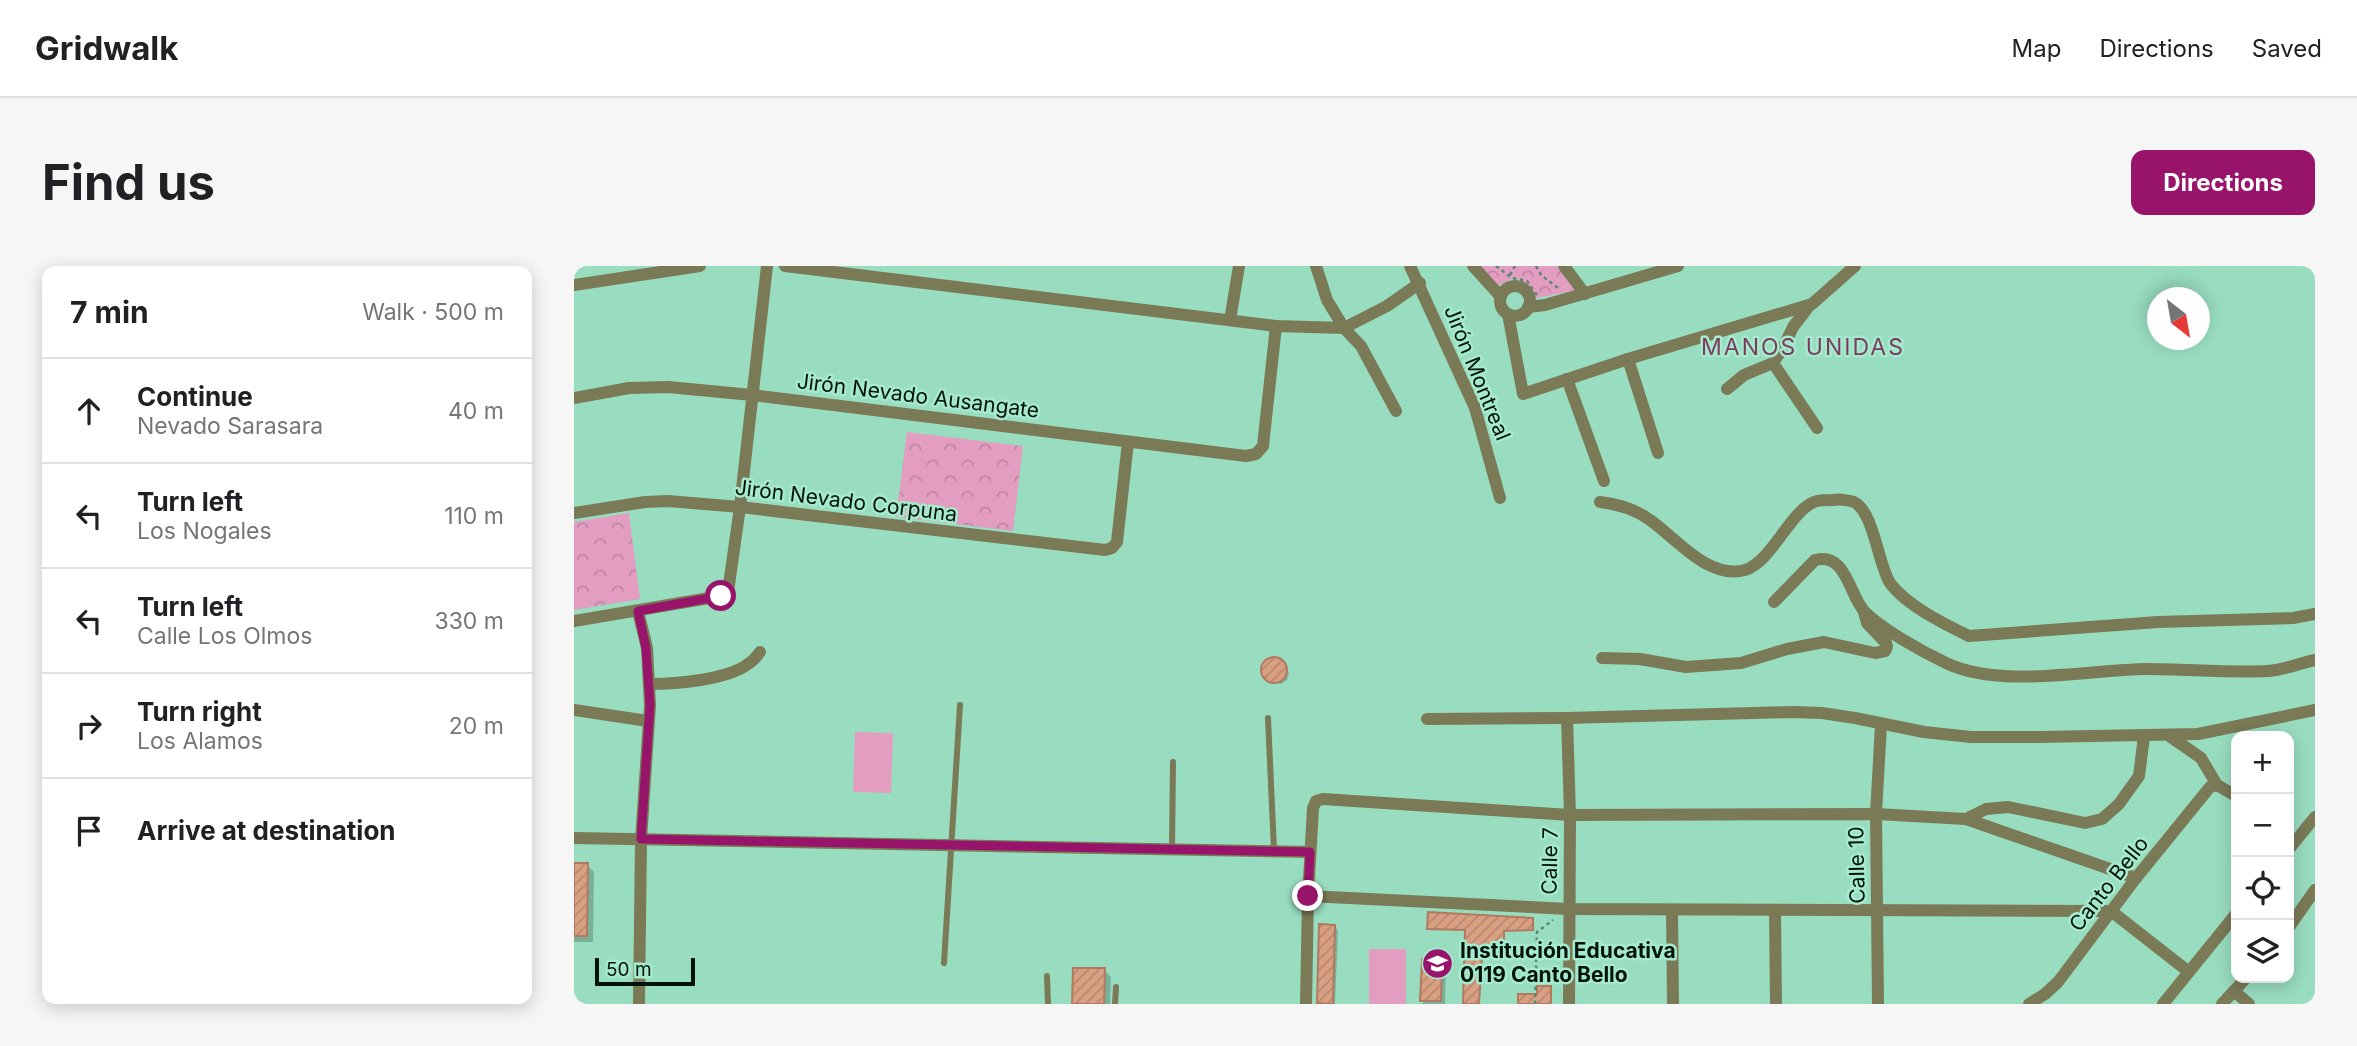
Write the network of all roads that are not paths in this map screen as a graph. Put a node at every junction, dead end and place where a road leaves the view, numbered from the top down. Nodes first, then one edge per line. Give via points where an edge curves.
1 (700, 266) edge
2 (768, 266) edge
3 (785, 266) edge
4 (1239, 266) edge
5 (1316, 266) edge
6 (1410, 266) edge
7 (1473, 266) edge
8 (1564, 266) edge
9 (1678, 266) edge
10 (1855, 266) edge
11 (1663, 268) edge
12 (1420, 283) junction
13 (574, 285) edge
14 (1585, 294) junction
15 (1501, 297) junction
16 (1812, 304) junction
17 (1528, 307) junction
18 (1508, 314) junction
19 (1230, 320) junction
20 (1276, 326) junction
21 (1344, 328) junction
22 (1628, 359) junction
23 (1773, 363) junction
24 (1566, 380) junction
25 (1727, 389) dead end
26 (752, 395) junction
27 (574, 398) edge
28 (1396, 411) dead end
29 (1817, 428) dead end
30 (1128, 442) junction
31 (1658, 453) dead end
32 (1604, 481) dead end
33 (1500, 498) dead end
34 (1600, 502) dead end
35 (740, 507) junction
36 (574, 513) edge
37 (1774, 602) dead end
38 (638, 611) junction
39 (1864, 612) junction
40 (2315, 614) edge
41 (574, 621) edge
42 (760, 652) dead end
43 (1602, 658) dead end
44 (2315, 660) edge
45 (649, 684) junction
46 (960, 705) dead end
47 (574, 710) edge
48 (2315, 710) edge
49 (1268, 718) dead end
50 (1567, 718) junction
51 (1427, 719) dead end
52 (648, 721) junction
53 (1881, 725) junction
54 (2168, 735) junction
55 (2144, 736) junction
56 (1173, 762) dead end
57 (2217, 785) junction
58 (2233, 794) edge
59 (1876, 814) junction
60 (1570, 815) junction
61 (2315, 817) edge
62 (1966, 819) junction
63 (574, 838) edge
64 (641, 839) junction
65 (2294, 839) edge
66 (953, 845) junction
67 (1172, 849) junction
68 (1274, 850) junction
69 (1310, 852) junction
70 (2136, 878) junction
71 (2314, 893) edge
72 (1308, 896) junction
73 (1569, 909) junction
74 (1877, 909) junction
75 (1672, 910) junction
76 (1774, 910) junction
77 (2111, 911) junction
78 (2231, 920) edge
79 (2294, 920) edge
80 (944, 963) dead end
81 (2189, 972) junction
82 (1047, 976) dead end
83 (2241, 983) edge
84 (1116, 987) dead end
85 (2234, 991) junction
86 (639, 1004) edge
87 (1048, 1004) edge
88 (1115, 1004) edge
89 (1306, 1004) edge
90 (1569, 1004) edge
91 (1673, 1004) edge
92 (1776, 1004) edge
93 (1878, 1004) edge
94 (2029, 1004) edge
95 (2163, 1004) edge
96 (2222, 1004) edge
97 (2249, 1004) edge

1 - 13 street
2 - 26 street
3 - 19 street
4 - 19 street
5 - 21 street via 1327,300
6 - 12 street, Jirón Montreal
7 - 15 street
8 - 14 street
9 - 11 street
10 - 16 street
11 - 14 street
12 - 21 street
12 - 33 street, Jirón Montreal via 1475,408
14 - 17 street
15 - 17 street via 1509,287 1521,287 1528,293
15 - 18 street via 1501,307
16 - 22 street
16 - 23 street via 1801,314
17 - 18 street via 1517,316
18 - 24 street via 1523,394
19 - 20 street
20 - 21 street
20 - 30 street, Jirón Nevado Ausangate via 1263,446 1256,454
21 - 28 street via 1361,346
22 - 24 street
22 - 31 street
23 - 25 street via 1744,375
23 - 29 street
24 - 32 street
26 - 27 street, Jirón Nevado Ausangate via 668,387 629,388
26 - 30 street, Jirón Nevado Ausangate
26 - 35 street
30 - 35 street, Jirón Nevado Corpuna via 1117,542 1105,551
34 - 40 street via 1649,519 1692,553 1729,572 1755,565 1814,501 1853,502 1864,511 1889,581 1902,596 1969,636
35 - 36 street, Jirón Nevado Corpuna via 657,502
35 - 38 street via 726,594
37 - 39 street via 1822,558 1841,570
38 - 41 street
38 - 45 street
39 - 43 street via 1867,623 1886,643 1885,651 1824,642 1741,663 1686,667
39 - 44 street via 1948,664 1990,676 2144,669 2271,671
42 - 45 street via 748,665 728,672 681,684
45 - 52 street
46 - 66 lane
47 - 52 street
48 - 54 street via 2211,732
49 - 68 lane
50 - 51 street
50 - 53 street via 1812,712
50 - 60 street, Calle 7
52 - 64 street
53 - 55 street via 1971,737
53 - 59 street, Calle 10
54 - 55 street
54 - 57 street via 2201,758
55 - 62 street via 2139,776 2102,819 2085,823 2008,807 1986,809
56 - 67 lane
57 - 58 street
57 - 70 street, Canto Bello via 2210,787
59 - 60 street
59 - 62 street
59 - 74 street, Calle 10
60 - 69 street via 1323,799 1313,808
60 - 73 street, Calle 7
61 - 65 street
62 - 70 street
63 - 64 street
64 - 66 street
64 - 86 street
66 - 67 street
66 - 80 lane
67 - 68 street
68 - 69 street
69 - 72 street
70 - 77 street, Canto Bello
71 - 79 street
72 - 73 street
72 - 89 street
73 - 75 street
73 - 90 street, Calle 7
74 - 76 street
74 - 77 street
74 - 93 street, Calle 10
75 - 76 street
75 - 91 street
76 - 92 street
77 - 81 street
77 - 94 street, Canto Bello via 2058,982
78 - 81 street
81 - 95 street
82 - 87 lane
83 - 85 street
84 - 88 lane
85 - 96 street
85 - 97 street

